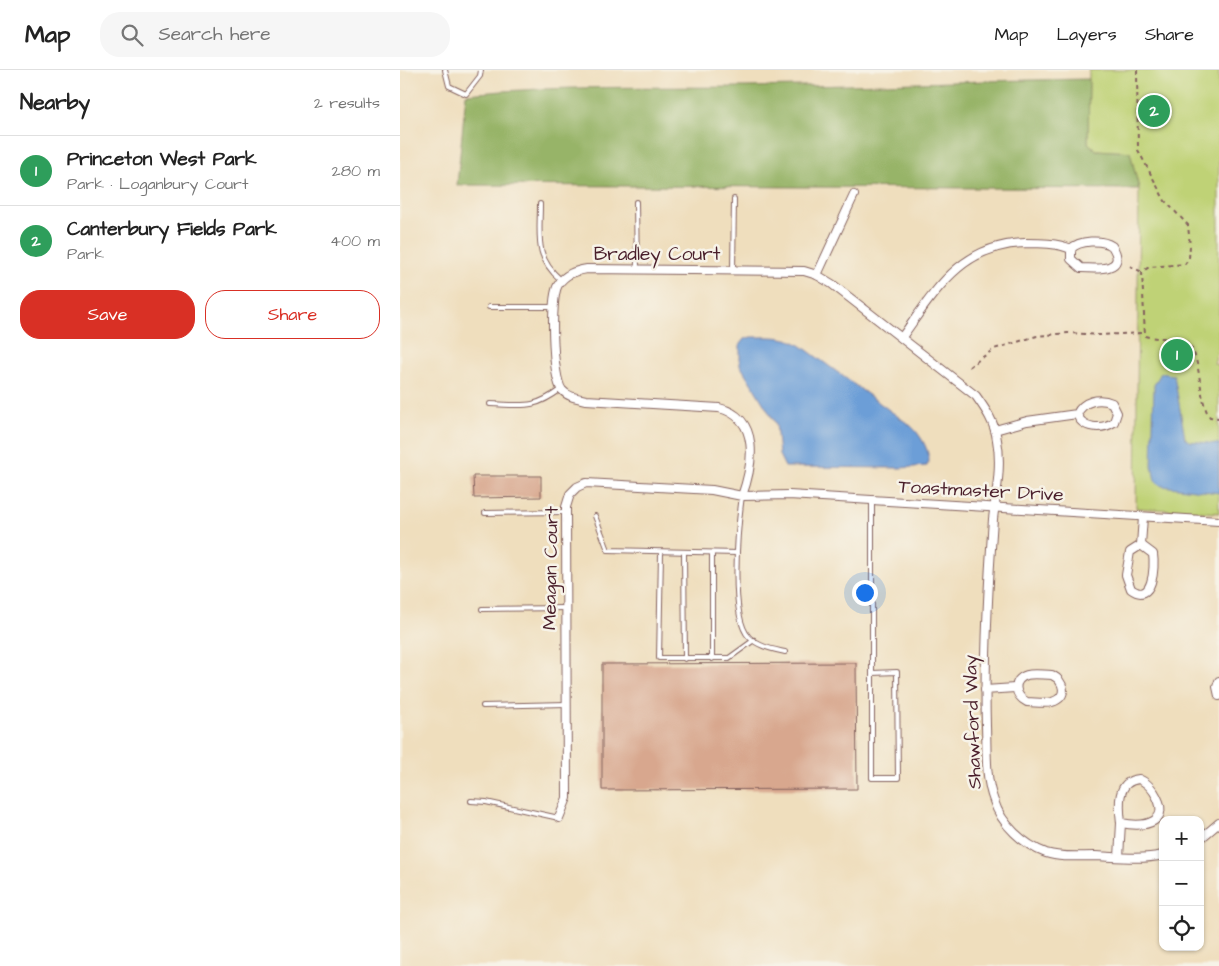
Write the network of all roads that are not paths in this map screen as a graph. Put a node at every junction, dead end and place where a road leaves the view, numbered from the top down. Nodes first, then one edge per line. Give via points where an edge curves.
1 (445, 70) edge
2 (481, 70) edge
3 (854, 195) dead end
4 (734, 199) dead end
5 (636, 202) dead end
6 (540, 204) dead end
7 (1071, 249) junction
8 (637, 270) junction
9 (733, 270) junction
10 (818, 276) junction
11 (561, 280) junction
12 (489, 307) dead end
13 (554, 307) junction
14 (902, 337) junction
15 (561, 389) junction
16 (490, 404) dead end
17 (1077, 414) junction
18 (995, 430) junction
19 (742, 496) junction
20 (872, 501) junction
21 (994, 508) junction
22 (566, 512) junction
23 (485, 513) dead end
24 (595, 516) dead end
25 (1143, 517) junction
26 (1219, 521) edge
27 (1141, 545) junction
28 (661, 553) junction
29 (684, 553) junction
30 (712, 553) junction
31 (737, 553) junction
32 (566, 608) junction
33 (482, 609) dead end
34 (754, 640) junction
35 (785, 652) dead end
36 (685, 659) junction
37 (712, 659) junction
38 (872, 673) junction
39 (1219, 681) edge
40 (1015, 688) junction
41 (985, 690) junction
42 (1219, 696) edge
43 (567, 704) junction
44 (483, 706) dead end
45 (471, 801) dead end
46 (559, 818) joint
47 (1121, 823) junction
48 (1219, 824) edge
49 (1204, 836) edge
50 (1159, 855) edge
51 (1119, 857) junction

1 - 2 lane via 449,86 466,94
3 - 10 street
4 - 9 lane
5 - 8 lane
6 - 11 lane via 541,253 547,266
7 - 7 street via 1082,242 1108,244 1116,258 1108,268 1081,268 1071,258
7 - 14 street via 1046,243 1012,243 978,253 950,274
8 - 9 street, Bradley Court
8 - 11 street, Bradley Court via 579,270
9 - 10 street, Bradley Court via 796,270
10 - 14 street, Bradley Court
11 - 13 street
12 - 13 lane
13 - 15 street via 554,364
14 - 18 street, Bradley Court via 976,396 988,412
15 - 16 lane via 536,404
15 - 19 street via 573,398 586,400 720,408 736,414 747,427 750,441 749,477
17 - 17 street via 1085,404 1097,400 1112,403 1117,413 1114,422 1096,427 1088,426
17 - 18 street via 1027,421
18 - 21 street, Bradley Court via 999,456
19 - 20 street, Toastmaster Drive
19 - 22 street, Meagan Court via 712,490 586,483 570,494
19 - 31 lane
20 - 21 street, Toastmaster Drive
20 - 38 lane
21 - 25 street, Toastmaster Drive
21 - 41 street, Shawford Way
22 - 23 lane
22 - 32 street, Meagan Court
24 - 28 lane via 608,550
25 - 26 street, Toastmaster Drive
25 - 27 street
27 - 27 street via 1130,552 1126,575 1131,589 1139,593 1151,586 1154,572 1153,554
28 - 29 lane
28 - 36 lane via 658,658
29 - 30 lane
29 - 36 lane
30 - 31 lane
30 - 37 lane
31 - 34 lane via 740,618 748,636
32 - 33 lane
32 - 43 street, Meagan Court
34 - 35 lane via 762,646
34 - 37 lane via 729,658
36 - 37 lane
38 - 38 lane via 872,778 898,778 897,672
39 - 42 street
40 - 40 street via 1021,699 1041,703 1058,699 1064,689 1059,678 1052,675 1026,676 1018,681
40 - 41 street
41 - 51 street, Shawford Way via 988,779 1002,818 1022,838 1046,853
43 - 44 lane
43 - 46 street, Meagan Court via 567,798
45 - 46 lane
47 - 47 street via 1148,823 1160,814 1160,803 1145,781 1134,780 1122,790 1119,800
47 - 51 street
48 - 49 street
50 - 51 street, Shawford Way

